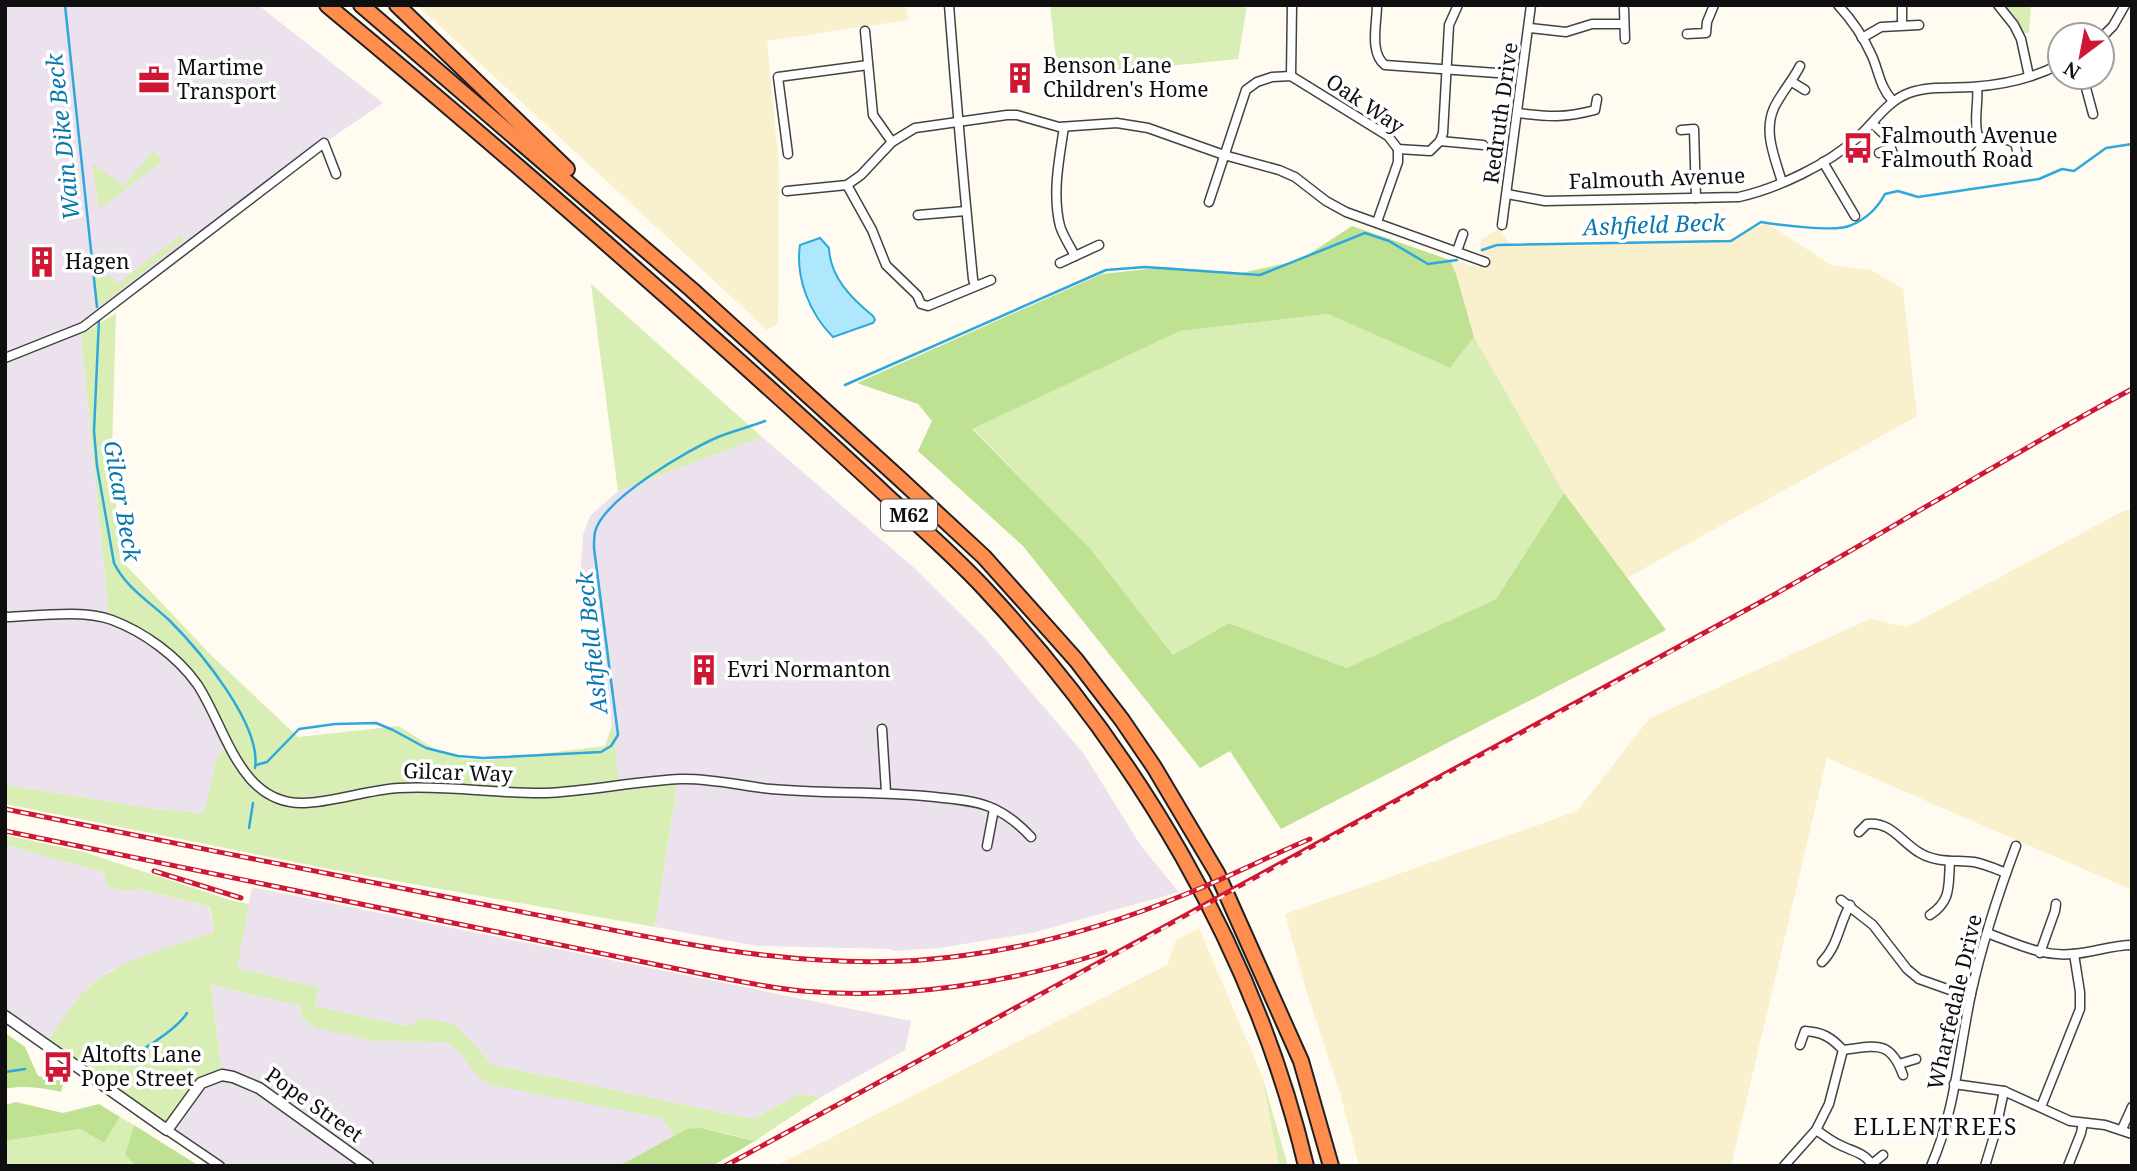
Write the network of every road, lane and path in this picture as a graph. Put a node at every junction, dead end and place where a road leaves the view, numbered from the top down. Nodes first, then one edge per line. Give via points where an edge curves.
1 (314, 5) edge
2 (327, 5) edge
3 (361, 5) edge
4 (397, 5) edge
5 (949, 5) edge
6 (1292, 5) edge
7 (1377, 5) edge
8 (1458, 5) edge
9 (1531, 5) edge
10 (1714, 5) edge
11 (1838, 5) edge
12 (1902, 5) edge
13 (1998, 5) edge
14 (2125, 5) edge
15 (1624, 9) dead end
16 (2116, 21) edge
17 (1624, 24) junction
18 (1902, 25) junction
19 (1919, 25) dead end
20 (1530, 28) junction
21 (865, 31) dead end
22 (1687, 34) dead end
23 (1862, 38) junction
24 (1625, 39) dead end
25 (396, 62) junction
26 (869, 65) junction
27 (1800, 66) dead end
28 (2046, 69) edge
29 (1447, 70) junction
30 (1497, 73) dead end
31 (1291, 76) junction
32 (2029, 76) junction
33 (1792, 82) junction
34 (1977, 87) junction
35 (1805, 90) dead end
36 (2087, 91) edge
37 (1597, 99) dead end
38 (1892, 100) junction
39 (1518, 113) junction
40 (2093, 114) dead end
41 (957, 121) junction
42 (1872, 124) junction
43 (1064, 127) junction
44 (1681, 130) dead end
45 (1978, 136) junction
46 (1440, 141) junction
47 (891, 142) junction
48 (1483, 145) dead end
49 (1970, 146) dead end
50 (1891, 148) junction
51 (1398, 149) junction
52 (1879, 153) dead end
53 (788, 154) dead end
54 (2018, 154) dead end
55 (1224, 155) junction
56 (1896, 161) dead end
57 (1823, 162) junction
58 (336, 174) dead end
59 (1782, 182) junction
60 (847, 186) junction
61 (787, 191) dead end
62 (1507, 194) junction
63 (1696, 198) junction
64 (1209, 202) dead end
65 (966, 211) junction
66 (918, 215) dead end
67 (1855, 216) dead end
68 (1377, 222) junction
69 (1502, 225) dead end
70 (1463, 234) dead end
71 (1099, 245) dead end
72 (1457, 251) junction
73 (1075, 256) junction
74 (1485, 262) dead end
75 (1060, 263) dead end
76 (991, 280) dead end
77 (975, 286) junction
78 (691, 289) junction
79 (5, 358) edge
80 (5, 617) edge
81 (883, 729) dead end
82 (886, 792) junction
83 (994, 809) junction
84 (1859, 832) dead end
85 (1031, 837) dead end
86 (987, 846) dead end
87 (2016, 846) dead end
88 (1950, 862) junction
89 (2006, 873) junction
90 (1842, 900) dead end
91 (2056, 904) dead end
92 (1850, 905) junction
93 (1930, 915) dead end
94 (1987, 933) junction
95 (2132, 945) edge
96 (2040, 953) junction
97 (2074, 954) junction
98 (1822, 962) dead end
99 (1971, 994) junction
100 (5, 1016) edge
101 (1800, 1045) dead end
102 (1843, 1050) junction
103 (1916, 1059) dead end
104 (1899, 1064) junction
105 (1902, 1075) dead end
106 (1954, 1084) junction
107 (2004, 1091) junction
108 (2041, 1107) junction
109 (2132, 1107) edge
110 (2083, 1123) junction
111 (2122, 1129) junction
112 (167, 1130) junction
113 (1816, 1130) junction
114 (2132, 1134) edge
115 (1883, 1155) dead end
116 (1872, 1165) edge
117 (220, 1166) edge
118 (368, 1166) edge
119 (1306, 1166) edge
120 (1331, 1166) edge
121 (1784, 1166) edge
122 (1931, 1166) edge
123 (1984, 1166) edge
124 (2068, 1166) edge

1 - 25 highway, M62
2 - 25 highway, M62
3 - 78 highway, M62
4 - 78 highway, M62
5 - 41 street
6 - 31 street
7 - 29 street via 1375,48 1381,62
8 - 29 street via 1449,25
9 - 20 street, Redruth Drive
10 - 22 street via 1706,33
11 - 23 street
12 - 18 street
13 - 32 street via 2021,39
14 - 16 street
15 - 17 street
17 - 20 street via 1592,24 1566,32
17 - 24 street
18 - 19 street
18 - 23 street via 1881,27
20 - 39 street, Redruth Drive
21 - 26 street
23 - 38 street via 1884,92
25 - 119 highway, M62 via 803,418 981,585 1024,632 1106,737 1184,858 1269,1042
26 - 47 street via 873,115
26 - 53 street via 778,77
27 - 33 street
28 - 32 street
29 - 30 street
29 - 46 street
31 - 51 street, Oak Way via 1388,136
31 - 55 street via 1272,76 1247,90
32 - 34 street
33 - 35 street
33 - 59 street via 1774,108 1770,124
34 - 38 street via 1927,89
34 - 45 street
36 - 40 street
37 - 39 street via 1595,110 1572,116
38 - 42 street, Falmouth Avenue
39 - 62 street, Redruth Drive
41 - 43 street via 1017,115
41 - 47 street via 915,128
41 - 65 street
42 - 50 street via 1886,136
42 - 57 street, Falmouth Avenue
43 - 55 street via 1134,124
43 - 73 street via 1056,182 1058,213
44 - 63 street via 1694,129
45 - 49 street
45 - 54 street via 2018,140
46 - 48 street
46 - 51 street, Oak Way via 1430,151
47 - 60 street
50 - 52 street
50 - 56 street
51 - 68 street via 1398,162
55 - 64 street
55 - 68 street via 1279,170 1346,212
57 - 59 street, Falmouth Avenue
57 - 67 street
58 - 79 street via 324,143 83,327
59 - 63 street, Falmouth Avenue via 1739,198
60 - 61 street
60 - 77 street via 886,265 921,304 928,306
62 - 63 street, Falmouth Avenue via 1545,201
62 - 69 street, Redruth Drive
65 - 66 street
65 - 77 street
68 - 72 street
70 - 72 street
71 - 73 street
72 - 74 street
73 - 75 street
76 - 77 street
78 - 120 highway, M62 via 984,557 1076,660 1122,720 1217,873 1301,1062
80 - 82 street, Gilcar Way via 98,616 157,645 196,684 243,771 267,793 289,802 400,788 547,793 695,779 771,789
81 - 82 street
82 - 83 street, Gilcar Way via 974,802
83 - 85 street, Gilcar Way via 1012,818
83 - 86 street
84 - 88 street via 1867,820 1884,825 1920,853
87 - 89 street, Wharfedale Drive
88 - 89 street via 1973,862
88 - 93 street via 1947,899
89 - 94 street, Wharfedale Drive
90 - 92 street
91 - 96 street
92 - 98 street via 1835,944
92 - 99 street via 1919,979
94 - 96 street
94 - 99 street, Wharfedale Drive
95 - 97 street
96 - 97 street
97 - 108 street via 2080,1009
99 - 106 street, Wharfedale Drive
100 - 112 street
101 - 102 street via 1805,1031 1812,1031 1830,1036
102 - 104 street via 1874,1045 1892,1054
102 - 113 street via 1829,1104
103 - 104 street
104 - 105 street
106 - 107 street
106 - 122 street, Wharfedale Drive
107 - 108 street
107 - 123 street
108 - 110 street
109 - 111 street
110 - 111 street
110 - 124 street
111 - 114 street
112 - 117 street
112 - 118 street, Pope Street via 201,1083 222,1075 259,1088
113 - 116 street
113 - 121 street
115 - 116 street

